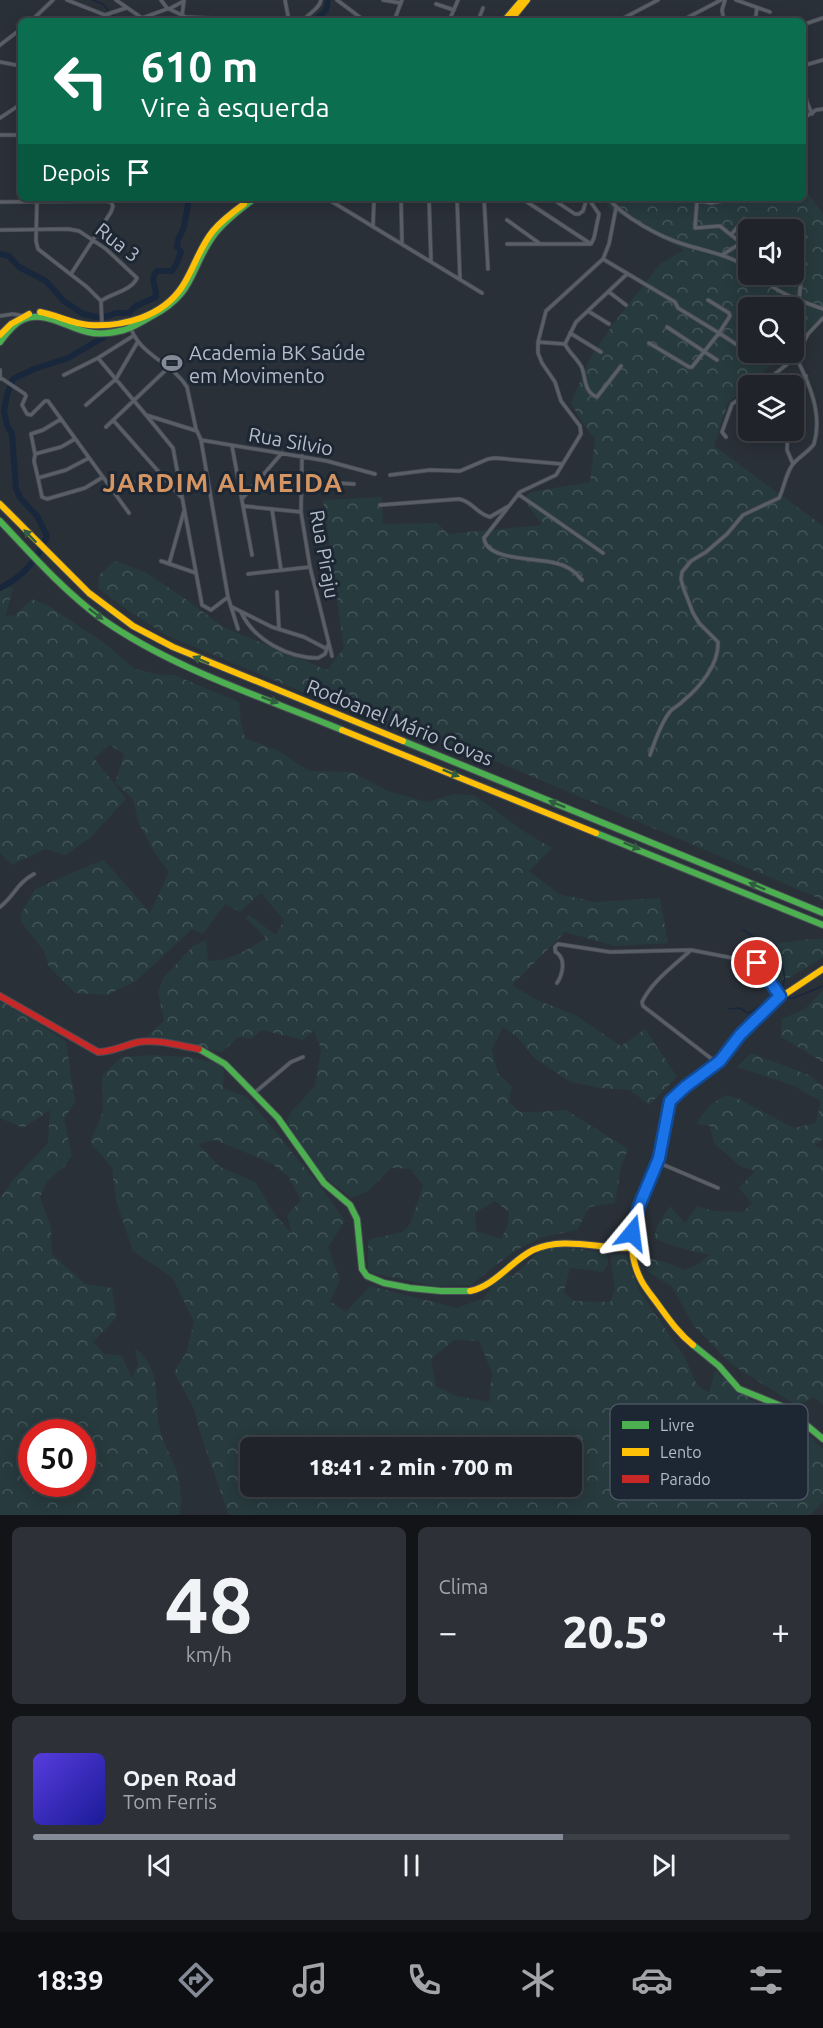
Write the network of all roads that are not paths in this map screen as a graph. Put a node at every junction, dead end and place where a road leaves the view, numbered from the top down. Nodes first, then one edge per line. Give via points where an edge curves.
1 (67, 0) edge
2 (161, 0) edge
3 (184, 0) edge
4 (285, 0) edge
5 (321, 0) edge
6 (337, 0) edge
7 (383, 0) edge
8 (458, 0) edge
9 (524, 0) edge
10 (658, 0) edge
11 (723, 0) edge
12 (736, 0) edge
13 (51, 1) edge
14 (118, 1) edge
15 (345, 2) edge
16 (402, 2) edge
17 (436, 4) dead end
18 (126, 8) junction
19 (168, 8) junction
20 (483, 8) dead end
21 (757, 8) junction
22 (118, 9) junction
23 (454, 10) junction
24 (770, 12) dead end
25 (182, 16) junction
26 (34, 18) edge
27 (217, 18) edge
28 (288, 18) edge
29 (305, 18) edge
30 (362, 18) edge
31 (395, 18) edge
32 (450, 18) edge
33 (479, 18) edge
34 (507, 18) edge
35 (512, 18) edge
36 (624, 18) edge
37 (687, 18) edge
38 (724, 18) edge
39 (755, 18) edge
40 (823, 18) edge
41 (806, 24) edge
42 (18, 31) edge
43 (0, 45) edge
44 (823, 60) edge
45 (0, 62) edge
46 (18, 65) edge
47 (806, 65) edge
48 (806, 105) edge
49 (18, 106) edge
50 (823, 109) edge
51 (812, 114) junction
52 (806, 117) edge
53 (0, 118) edge
54 (0, 135) edge
55 (18, 135) edge
56 (18, 201) edge
57 (37, 201) edge
58 (107, 201) edge
59 (250, 201) edge
60 (331, 201) edge
61 (374, 201) edge
62 (401, 201) edge
63 (429, 201) edge
64 (457, 201) edge
65 (484, 201) edge
66 (526, 201) edge
67 (556, 201) edge
68 (586, 201) edge
69 (589, 201) edge
70 (612, 201) edge
71 (697, 201) joint
72 (718, 201) edge
73 (0, 202) edge
74 (616, 208) junction
75 (507, 220) dead end
76 (738, 226) edge
77 (373, 227) junction
78 (0, 230) edge
79 (37, 230) junction
80 (730, 235) junction
81 (93, 240) junction
82 (738, 241) edge
83 (402, 244) junction
84 (507, 244) dead end
85 (541, 244) junction
86 (591, 244) junction
87 (738, 245) edge
88 (721, 255) junction
89 (603, 259) junction
90 (431, 261) junction
91 (738, 263) edge
92 (488, 269) dead end
93 (71, 274) junction
94 (627, 274) junction
95 (460, 279) junction
96 (769, 285) edge
97 (609, 292) junction
98 (482, 293) dead end
99 (791, 297) edge
100 (708, 300) dead end
101 (101, 301) junction
102 (804, 303) edge
103 (626, 305) dead end
104 (823, 309) edge
105 (588, 311) junction
106 (0, 316) edge
107 (24, 316) junction
108 (823, 318) edge
109 (609, 324) dead end
110 (102, 326) junction
111 (667, 327) dead end
112 (88, 329) junction
113 (110, 329) junction
114 (130, 330) junction
115 (570, 333) junction
116 (719, 333) junction
117 (0, 335) edge
118 (0, 342) edge
119 (537, 342) junction
120 (804, 342) edge
121 (137, 343) junction
122 (649, 343) dead end
123 (565, 344) junction
124 (738, 345) edge
125 (704, 351) junction
126 (601, 352) dead end
127 (98, 358) junction
128 (717, 360) dead end
129 (789, 363) edge
130 (799, 363) edge
131 (621, 366) dead end
132 (169, 367) junction
133 (0, 370) edge
134 (64, 375) dead end
135 (774, 375) edge
136 (806, 375) junction
137 (0, 378) edge
138 (804, 378) edge
139 (116, 379) junction
140 (738, 400) edge
141 (134, 401) junction
142 (86, 405) dead end
143 (146, 415) junction
144 (61, 419) junction
145 (113, 420) junction
146 (106, 427) dead end
147 (197, 431) junction
148 (726, 437) dead end
149 (75, 438) junction
150 (201, 440) junction
151 (787, 441) edge
152 (232, 446) junction
153 (282, 453) junction
154 (35, 454) junction
155 (302, 456) junction
156 (89, 458) junction
157 (562, 464) junction
158 (794, 464) junction
159 (375, 474) dead end
160 (390, 475) dead end
161 (38, 477) junction
162 (103, 477) junction
163 (260, 480) junction
164 (133, 482) dead end
165 (354, 484) dead end
166 (300, 486) junction
167 (115, 493) junction
168 (518, 495) junction
169 (183, 499) junction
170 (241, 500) junction
171 (0, 504) edge
172 (380, 505) dead end
173 (242, 506) junction
174 (508, 507) junction
175 (272, 509) junction
176 (184, 511) junction
177 (301, 512) junction
178 (129, 513) dead end
179 (0, 521) edge
180 (603, 553) dead end
181 (252, 555) dead end
182 (161, 561) dead end
183 (169, 564) junction
184 (310, 567) junction
185 (281, 570) junction
186 (196, 573) junction
187 (248, 574) dead end
188 (582, 580) dead end
189 (278, 592) dead end
190 (228, 597) junction
191 (231, 606) junction
192 (241, 612) junction
193 (238, 628) dead end
194 (279, 630) junction
195 (329, 644) junction
196 (327, 649) junction
197 (332, 656) dead end
198 (650, 756) dead end
199 (34, 874) dead end
200 (0, 907) edge
201 (823, 913) edge
202 (823, 925) edge
203 (692, 950) junction
204 (823, 969) edge
205 (557, 983) dead end
206 (0, 996) edge
207 (780, 996) junction
208 (303, 1057) dead end
209 (717, 1063) junction
210 (254, 1094) junction
211 (657, 1162) junction
212 (718, 1188) dead end
213 (631, 1248) junction
214 (776, 1404) edge
215 (808, 1426) edge
216 (823, 1439) edge

1 - 22 street via 105,15
2 - 19 street
3 - 19 street
3 - 25 street
4 - 28 street
5 - 29 street
6 - 15 street
7 - 16 street
8 - 23 street
9 - 34 main road
9 - 35 main road
10 - 36 street
11 - 37 street
11 - 38 street
12 - 21 street
13 - 26 street
14 - 18 street
14 - 22 street
15 - 30 street
16 - 31 street
17 - 23 street
18 - 19 street via 144,18
18 - 22 street
19 - 25 street
20 - 33 street
21 - 24 street
21 - 39 street
23 - 32 street
25 - 27 street
40 - 41 street
42 - 43 street
44 - 47 street
45 - 46 street
48 - 51 street
49 - 53 street
50 - 51 street
51 - 52 street
54 - 55 street
56 - 73 street
57 - 79 street
58 - 81 street via 113,206
59 - 114 main road via 213,236 187,287 174,303
60 - 77 street
61 - 77 street
62 - 83 street
63 - 90 street
64 - 95 street
65 - 92 street
66 - 86 street
67 - 68 street via 575,214 583,211
69 - 86 street via 599,214
70 - 74 street
71 - 72 street
71 - 80 street via 695,228 720,226
74 - 88 street via 677,242
74 - 89 street
75 - 85 street
76 - 80 street
77 - 83 street
78 - 79 street, Rua 3
79 - 81 street, Rua 3 via 74,230
79 - 93 street via 41,253
80 - 82 street
81 - 93 street
81 - 101 street, Rua 3 via 137,278
83 - 90 street
84 - 85 street
85 - 86 street
87 - 88 street
88 - 91 street
89 - 94 street
89 - 119 street via 546,311
90 - 95 street
93 - 101 street
94 - 97 street
94 - 116 street
95 - 98 street
96 - 99 street
97 - 103 street
97 - 105 street
100 - 116 street via 730,316
101 - 110 street
102 - 104 street
105 - 109 street
105 - 115 street
106 - 107 street
107 - 112 main road via 47,313
107 - 117 main road
108 - 120 street
110 - 112 main road
110 - 113 main road
111 - 125 street
112 - 113 main road
112 - 118 main road via 36,316 18,323
113 - 114 main road
114 - 121 street
114 - 127 street
115 - 123 street
115 - 126 street
116 - 124 street
116 - 125 street
119 - 123 street
119 - 157 street via 538,353 561,401 580,426 580,434
121 - 132 street
121 - 139 street
122 - 125 street via 689,367
123 - 131 street via 582,367 591,395 597,397
125 - 128 street
127 - 134 street
127 - 139 street
129 - 135 street
130 - 136 street
132 - 141 street
132 - 147 street via 186,387
133 - 137 street
136 - 138 street
136 - 158 street via 819,402 819,434
137 - 144 street via 25,394 22,405 27,414 31,416 48,401
139 - 141 street
139 - 142 street
140 - 148 street via 732,404 722,432
141 - 143 street
141 - 145 street
143 - 147 street
143 - 169 street via 171,444
144 - 149 street
144 - 154 street via 31,434
145 - 146 street
145 - 169 street
147 - 150 street
149 - 154 street via 62,447
149 - 156 street
150 - 152 street, Rua Silvio
150 - 190 street
151 - 158 street
152 - 153 street, Rua Silvio
152 - 170 street
153 - 155 street, Rua Silvio
153 - 163 street
154 - 161 street
155 - 159 street, Rua Silvio
155 - 166 street, Rua Piraju
156 - 161 street via 66,470
156 - 162 street
157 - 160 street via 495,458 460,471
157 - 168 street via 552,477
158 - 198 street via 779,498 743,515 682,572 687,599 699,623 718,642 718,648 702,682 668,713
161 - 162 street via 42,497 47,499 85,488
162 - 167 street
163 - 166 street
163 - 170 street
164 - 167 street
165 - 166 street
166 - 177 street, Rua Piraju
167 - 178 street
168 - 174 street
168 - 180 street
169 - 176 street
170 - 173 street
201 -> 171 main road, Rodoanel Mário Covas via 172,647 110,609 61,567
172 - 174 street via 459,499 490,517
173 - 175 street
173 - 181 street
174 - 188 street via 484,538 491,549 503,555 557,563
175 - 177 street
175 - 185 street
176 - 183 street
176 - 186 street
177 - 184 street, Rua Piraju
179 -> 202 main road, Rodoanel Mário Covas via 52,575 103,619 174,660
182 - 183 street
183 - 186 street
184 - 185 street
184 - 195 street, Rua Piraju
185 - 187 street
186 - 190 street via 205,608 211,610
189 - 194 street
190 - 191 street
191 - 192 street
191 - 193 street
192 - 194 street
192 - 196 street via 254,632 286,651 318,658
194 - 196 street
195 - 196 street
195 - 197 street, Rua Piraju
199 - 200 street
203 - 205 street via 610,952 558,944 555,951 562,962
203 - 207 street via 764,964
203 - 209 street via 641,1004
204 - 207 main road
206 - 210 main road via 100,1053 149,1041 202,1050 227,1066
207 - 209 main road
208 - 210 street via 286,1066
209 - 211 main road via 670,1101
210 - 213 main road via 284,1125 323,1181 352,1208 357,1218 362,1269 374,1280 469,1292 492,1281 525,1253 544,1246
211 - 212 street
211 - 213 main road via 635,1219
213 - 214 main road via 648,1291 689,1344 719,1366 739,1389
215 - 216 main road

